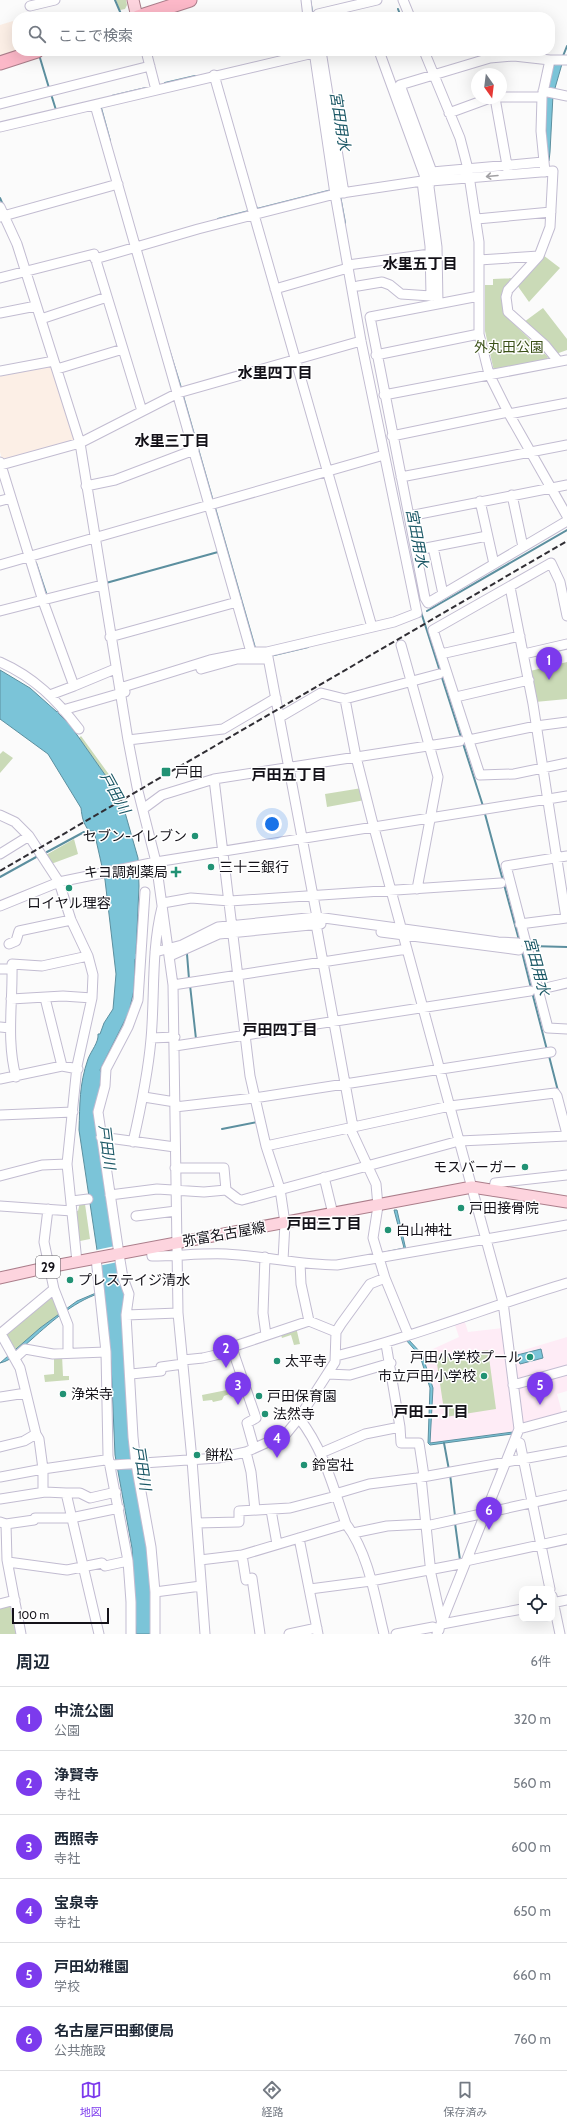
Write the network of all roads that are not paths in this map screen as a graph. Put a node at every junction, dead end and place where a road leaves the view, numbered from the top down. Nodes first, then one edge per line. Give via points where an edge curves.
1 (55, 0) edge
2 (133, 0) edge
3 (190, 0) edge
4 (306, 0) edge
5 (377, 0) edge
6 (403, 0) edge
7 (30, 6) dead end
8 (136, 12) edge
9 (153, 12) edge
10 (307, 12) edge
11 (326, 12) edge
12 (408, 12) edge
13 (22, 56) edge
14 (147, 56) edge
15 (297, 56) edge
16 (320, 56) edge
17 (381, 56) edge
18 (426, 56) edge
19 (552, 60) junction
20 (566, 60) edge
21 (0, 63) edge
22 (150, 66) junction
23 (434, 74) junction
24 (214, 75) junction
25 (156, 90) junction
26 (544, 93) junction
27 (563, 95) edge
28 (507, 96) edge
29 (0, 104) edge
30 (474, 104) edge
31 (496, 104) edge
32 (95, 105) junction
33 (449, 113) junction
34 (0, 127) edge
35 (544, 167) junction
36 (508, 170) junction
37 (469, 173) junction
38 (428, 178) junction
39 (118, 184) junction
40 (340, 193) junction
41 (0, 207) edge
42 (551, 212) junction
43 (254, 215) junction
44 (2, 216) edge
45 (477, 219) junction
46 (136, 248) junction
47 (430, 254) junction
48 (539, 256) junction
49 (95, 259) junction
50 (479, 260) junction
51 (348, 267) junction
52 (26, 272) junction
53 (0, 278) edge
54 (358, 286) dead end
55 (275, 289) junction
56 (479, 296) junction
57 (107, 297) junction
58 (438, 304) junction
59 (36, 306) junction
60 (0, 313) edge
61 (41, 319) junction
62 (480, 334) junction
63 (361, 341) junction
64 (123, 349) junction
65 (376, 355) junction
66 (295, 359) junction
67 (562, 360) edge
68 (55, 365) junction
69 (0, 371) edge
70 (489, 374) junction
71 (178, 393) junction
72 (384, 395) junction
73 (567, 402) edge
74 (142, 410) junction
75 (509, 413) junction
76 (392, 436) junction
77 (80, 443) junction
78 (567, 445) edge
79 (194, 450) junction
80 (530, 452) junction
81 (384, 455) junction
82 (0, 463) edge
83 (327, 471) junction
84 (401, 477) junction
85 (567, 485) edge
86 (86, 486) junction
87 (551, 488) junction
88 (512, 495) junction
89 (11, 498) junction
90 (0, 501) edge
91 (480, 502) junction
92 (210, 505) junction
93 (409, 516) junction
94 (567, 516) edge
95 (567, 521) edge
96 (488, 536) junction
97 (94, 538) junction
98 (433, 547) junction
99 (524, 547) junction
100 (416, 550) junction
101 (29, 556) junction
102 (494, 564) junction
103 (0, 565) edge
104 (102, 585) junction
105 (510, 587) junction
106 (443, 594) junction
107 (43, 601) junction
108 (237, 602) junction
109 (0, 611) edge
110 (567, 616) edge
111 (372, 627) junction
112 (520, 636) junction
113 (110, 637) junction
114 (567, 644) edge
115 (401, 645) dead end
116 (251, 652) junction
117 (442, 654) junction
118 (524, 654) junction
119 (268, 655) junction
120 (0, 662) edge
121 (115, 669) junction
122 (439, 674) dead end
123 (529, 680) junction
124 (410, 682) junction
125 (74, 686) junction
126 (120, 691) junction
127 (50, 695) junction
128 (456, 697) junction
129 (276, 698) junction
130 (345, 699) junction
131 (64, 710) junction
132 (280, 717) junction
133 (567, 722) edge
134 (536, 726) junction
135 (79, 729) dead end
136 (128, 740) junction
137 (465, 740) junction
138 (429, 746) junction
139 (356, 757) junction
140 (567, 763) edge
141 (289, 767) junction
142 (542, 768) junction
143 (214, 779) junction
144 (567, 796) edge
145 (547, 799) junction
146 (143, 809) junction
147 (1, 815) edge
148 (430, 819) junction
149 (374, 828) junction
150 (29, 836) junction
151 (302, 838) junction
152 (223, 852) junction
153 (0, 854) edge
154 (567, 856) edge
155 (556, 858) junction
156 (156, 862) junction
157 (59, 882) junction
158 (500, 883) dead end
159 (417, 889) junction
160 (391, 891) junction
161 (145, 892) dead end
162 (312, 895) junction
163 (230, 901) junction
164 (163, 903) junction
165 (0, 906) edge
166 (566, 918) edge
167 (70, 920) junction
168 (316, 920) junction
169 (520, 924) junction
170 (233, 929) junction
171 (403, 932) junction
172 (9, 944) dead end
173 (518, 947) dead end
174 (407, 949) junction
175 (170, 953) junction
176 (155, 955) junction
177 (88, 956) junction
178 (323, 963) junction
179 (0, 969) edge
180 (12, 969) junction
181 (240, 976) junction
182 (567, 983) edge
183 (173, 985) junction
184 (534, 991) junction
185 (45, 998) junction
186 (92, 998) junction
187 (11, 999) junction
188 (423, 1008) junction
189 (334, 1022) junction
190 (0, 1026) edge
191 (10, 1028) junction
192 (567, 1029) edge
193 (247, 1035) junction
194 (151, 1038) junction
195 (175, 1042) junction
196 (549, 1052) dead end
197 (62, 1066) junction
198 (78, 1069) junction
199 (440, 1070) junction
200 (16, 1077) junction
201 (0, 1079) edge
202 (345, 1085) junction
203 (144, 1097) junction
204 (254, 1098) junction
205 (175, 1104) junction
206 (450, 1106) junction
207 (73, 1112) junction
208 (0, 1115) edge
209 (351, 1127) junction
210 (567, 1135) edge
211 (101, 1137) junction
212 (459, 1141) junction
213 (133, 1142) junction
214 (266, 1146) junction
215 (174, 1147) junction
216 (67, 1164) junction
217 (367, 1165) junction
218 (175, 1168) junction
219 (567, 1175) edge
220 (0, 1176) edge
221 (324, 1177) junction
222 (472, 1187) junction
223 (176, 1189) junction
224 (280, 1189) junction
225 (226, 1190) junction
226 (493, 1191) junction
227 (111, 1195) junction
228 (88, 1199) dead end
229 (72, 1202) junction
230 (567, 1202) edge
231 (0, 1206) edge
232 (378, 1206) junction
233 (48, 1209) junction
234 (72, 1211) junction
235 (176, 1211) junction
236 (333, 1214) junction
237 (136, 1216) dead end
238 (285, 1223) junction
239 (567, 1225) edge
240 (201, 1238) junction
241 (486, 1238) junction
242 (177, 1242) junction
243 (151, 1248) junction
244 (118, 1254) junction
245 (201, 1254) junction
246 (177, 1256) junction
247 (265, 1257) junction
248 (378, 1257) junction
249 (96, 1258) junction
250 (283, 1260) junction
251 (77, 1262) junction
252 (300, 1263) junction
253 (49, 1266) junction
254 (0, 1278) edge
255 (385, 1278) junction
256 (567, 1283) edge
257 (54, 1289) junction
258 (503, 1302) junction
259 (178, 1313) junction
260 (126, 1315) junction
261 (309, 1321) junction
262 (336, 1332) junction
263 (1, 1334) edge
264 (408, 1334) junction
265 (266, 1336) junction
266 (386, 1344) junction
267 (233, 1351) junction
268 (106, 1352) junction
269 (68, 1353) junction
270 (14, 1356) junction
271 (336, 1356) junction
272 (183, 1362) junction
273 (391, 1363) junction
274 (567, 1370) edge
275 (131, 1374) junction
276 (328, 1374) junction
277 (513, 1384) junction
278 (26, 1393) junction
279 (0, 1397) edge
280 (567, 1416) edge
281 (299, 1418) junction
282 (400, 1427) junction
283 (519, 1429) junction
284 (36, 1434) junction
285 (515, 1441) junction
286 (0, 1447) edge
287 (250, 1450) junction
288 (567, 1451) edge
289 (321, 1452) junction
290 (523, 1459) junction
291 (192, 1460) junction
292 (507, 1461) junction
293 (112, 1464) junction
294 (136, 1464) junction
295 (43, 1469) junction
296 (422, 1476) junction
297 (0, 1477) edge
298 (43, 1492) junction
299 (116, 1492) junction
300 (66, 1493) junction
301 (336, 1495) junction
302 (567, 1495) edge
303 (0, 1499) edge
304 (532, 1502) junction
305 (119, 1508) junction
306 (255, 1510) junction
307 (271, 1510) junction
308 (485, 1512) junction
309 (71, 1518) junction
310 (3, 1523) edge
311 (197, 1523) junction
312 (346, 1524) junction
313 (426, 1525) junction
314 (353, 1533) junction
315 (299, 1538) junction
316 (567, 1539) edge
317 (277, 1544) junction
318 (541, 1545) junction
319 (242, 1555) junction
320 (200, 1560) junction
321 (128, 1561) junction
322 (5, 1562) edge
323 (466, 1562) junction
324 (85, 1567) junction
325 (430, 1571) junction
326 (371, 1581) junction
327 (201, 1586) junction
328 (549, 1586) edge
329 (310, 1589) junction
330 (155, 1592) junction
331 (15, 1600) junction
332 (567, 1600) edge
333 (555, 1601) edge
334 (0, 1604) edge
335 (519, 1610) edge
336 (555, 1613) edge
337 (441, 1630) edge
338 (317, 1631) edge
339 (21, 1634) edge
340 (99, 1634) edge
341 (131, 1634) edge
342 (155, 1634) edge
343 (205, 1634) edge
344 (260, 1634) edge
345 (289, 1634) edge
346 (384, 1634) edge
347 (396, 1634) edge
348 (560, 1634) edge

1 - 7 street
2 - 8 main road
3 - 9 highway
4 - 10 street
5 - 11 street
6 - 12 street
13 - 21 highway
14 - 22 street
15 - 24 street
16 - 40 street
17 - 38 street via 425,177
18 - 23 street
19 - 20 street
19 - 23 street via 514,56 490,58
19 - 26 street
22 - 25 street
22 - 29 street
23 - 33 street
23 - 38 street via 400,85
24 - 25 street
24 - 43 street
25 - 32 street
26 - 27 street
26 - 28 street
26 - 35 street
30 - 33 street
31 - 36 street
32 - 34 street
32 - 39 street
33 - 37 street via 460,138
35 - 36 street
35 - 42 street via 553,171
36 - 37 street
37 - 38 street
37 - 45 street
38 - 40 street
38 - 47 street
38 - 58 street via 437,247
39 - 44 street
39 - 46 street
40 - 43 street
40 - 51 street
41 - 44 street
42 - 45 street
42 - 48 street via 550,227
43 - 46 street
43 - 55 street
44 - 52 street via 17,244
45 - 50 street
46 - 49 street
46 - 71 street
47 - 51 street
47 - 54 street via 431,296 401,294 382,282
48 - 50 street
48 - 67 street via 508,290 508,312
49 - 52 street via 94,254
49 - 57 street
50 - 56 street
51 - 55 street
51 - 63 street
52 - 53 street
52 - 59 street
55 - 66 street
56 - 58 street
56 - 62 street
57 - 61 street
57 - 64 street
58 - 65 street via 370,317
59 - 60 street
59 - 61 street
61 - 68 street
62 - 65 street
62 - 70 street
63 - 66 street
63 - 81 street
64 - 68 street
64 - 74 street
65 - 72 street
66 - 71 street
66 - 83 street
67 - 70 street
68 - 69 street
68 - 77 street
70 - 72 street
70 - 75 street
71 - 74 street
71 - 79 street
72 - 76 street
73 - 75 street
74 - 77 street
75 - 76 street
75 - 80 street
76 - 84 street
77 - 82 street
77 - 86 street
78 - 80 street
79 - 86 street via 115,480
79 - 92 street
80 - 84 street
80 - 87 street
81 - 83 street
81 - 111 street via 417,613
82 - 89 street
83 - 92 street
83 - 111 street
84 - 93 street
85 - 87 street
86 - 97 street
87 - 88 street
87 - 94 street
88 - 91 street
88 - 99 street
89 - 90 street
89 - 101 street
91 - 93 street
91 - 96 street
92 - 97 street
92 - 108 street
93 - 100 street
95 - 99 street
96 - 98 street
96 - 102 street
97 - 101 street
97 - 104 street
98 - 100 street
98 - 106 street
99 - 102 street
100 - 106 street via 428,603
101 - 103 street
101 - 107 street
102 - 106 street
104 - 107 street
104 - 113 street
105 - 110 street via 551,563 560,582
105 - 112 street
105 - 117 street via 433,630
107 - 109 street
107 - 125 street
108 - 113 street
108 - 116 street
111 - 119 street
112 - 117 street
112 - 118 street
113 - 121 street
114 - 118 street
115 - 124 street
116 - 119 street
116 - 126 street via 210,660
117 - 128 street
118 - 123 street
119 - 126 street via 237,659
119 - 129 street
120 - 127 street via 20,671
121 - 125 street
121 - 126 street
122 - 124 street
123 - 128 street
123 - 134 street
124 - 130 street
124 - 138 street
125 - 127 street
126 - 131 street
126 - 136 street
127 - 131 street
128 - 137 street
129 - 132 street
129 - 136 street via 223,729
130 - 132 street via 321,693
130 - 139 street
131 - 135 street
132 - 141 street
133 - 134 street
134 - 137 street
134 - 142 street
136 - 146 street
137 - 138 street
137 - 142 street via 480,775 514,774
138 - 139 street
138 - 148 street via 438,777
139 - 141 street
139 - 149 street
140 - 142 street
141 - 143 street
141 - 151 street
142 - 145 street
143 - 146 street via 162,795
143 - 152 street
144 - 145 street
145 - 148 street
145 - 155 street
146 - 156 street
147 - 150 street via 15,822
148 - 149 street
148 - 159 street
149 - 151 street
149 - 160 street
150 - 153 street
150 - 157 street
151 - 152 street
151 - 162 street
152 - 156 street
152 - 163 street
154 - 155 street
155 - 166 street
155 - 169 street via 506,866
156 - 157 street
156 - 164 street
157 - 165 street
157 - 167 street
158 - 159 street
159 - 160 street
160 - 162 street
160 - 171 street
161 - 211 street via 138,1000 128,1027 106,1069 105,1086 98,1112
162 - 163 street
162 - 168 street
163 - 164 street via 191,898
163 - 170 street
164 - 175 street
164 - 176 street via 156,929
166 - 169 street
167 - 172 street via 19,931 16,941
167 - 177 street
168 - 170 street
168 - 171 street
168 - 178 street
169 - 184 street
170 - 175 street via 185,951
170 - 181 street
171 - 173 street
171 - 174 street
174 - 178 street
174 - 188 street
175 - 176 street
175 - 183 street
176 - 194 street
177 - 180 street via 42,966 12,964
177 - 186 street via 93,975
178 - 181 street
178 - 189 street
179 - 180 street
180 - 187 street
181 - 183 street
181 - 193 street
182 - 184 street
183 - 195 street
184 - 188 street
184 - 192 street via 548,1028
185 - 186 street
185 - 187 street
185 - 197 street
186 - 198 street
187 - 191 street
188 - 189 street
188 - 199 street
189 - 193 street
189 - 202 street
190 - 191 street
191 - 200 street via 12,1064
193 - 195 street
193 - 204 street
194 - 195 street
194 - 203 street
195 - 205 street
196 - 199 street
197 - 198 street
197 - 200 street
198 - 207 street
199 - 202 street
199 - 206 street
200 - 201 street
202 - 204 street
202 - 209 street
203 - 205 street
203 - 213 street
204 - 205 street
204 - 214 street
205 - 215 street
206 - 209 street
206 - 210 street via 555,1093
206 - 212 street
207 - 208 street
207 - 216 street
209 - 214 street
209 - 217 street
210 - 212 street
211 - 213 street
211 - 227 street
212 - 217 street
212 - 222 street
213 - 215 street
214 - 224 street
215 - 218 street
216 - 220 street via 42,1165
216 - 229 street via 69,1198
217 - 221 street
217 - 232 street via 376,1184
218 - 223 street
218 - 225 street via 224,1168
219 - 226 street via 495,1183
221 - 224 street
221 - 236 street
222 - 226 main road, 弥富名古屋線 / 29
222 - 232 main road, 弥富名古屋線 / 29
222 - 241 street
223 - 225 street via 204,1192
223 - 227 street
223 - 235 street
224 - 225 street via 242,1200
224 - 238 street
226 - 230 main road, 弥富名古屋線 / 29
227 - 244 street
228 - 229 street
229 - 234 street
231 - 233 street
232 - 236 main road, 弥富名古屋線 / 29
232 - 248 street via 373,1238
233 - 234 street
233 - 253 street via 44,1242
234 - 251 street
235 - 237 street
235 - 242 street
236 - 238 main road, 弥富名古屋線 / 29
238 - 240 main road, 弥富名古屋線 / 29
238 - 250 street
239 - 241 street
240 - 242 main road, 弥富名古屋線 / 29
240 - 245 street
241 - 248 street
241 - 258 street
242 - 243 main road, 弥富名古屋線 / 29
242 - 246 street
243 - 244 main road, 弥富名古屋線 / 29
243 - 246 street via 152,1256
244 - 249 main road, 弥富名古屋線 / 29
244 - 260 street via 129,1294
245 - 246 street
245 - 247 street
246 - 259 street
247 - 250 street
247 - 265 street
248 - 252 street via 337,1265
248 - 255 street
249 - 251 main road, 弥富名古屋線 / 29
249 - 268 street
250 - 252 street
251 - 253 main road, 弥富名古屋線 / 29
252 - 261 street via 301,1284
253 - 254 main road, 弥富名古屋線 / 29
253 - 257 street
255 - 262 street via 370,1284
255 - 264 street
256 - 258 street
257 - 263 street
257 - 269 street via 64,1313 69,1336
258 - 264 street
258 - 277 street
259 - 260 street
259 - 272 street
260 - 275 street
261 - 262 street
261 - 265 street
262 - 271 street
263 - 270 street
264 - 266 street
265 - 267 street via 235,1346
266 - 271 street
266 - 273 street
267 - 272 street
267 - 287 street via 256,1418 247,1423
268 - 269 street
268 - 293 street via 108,1456
269 - 270 street via 53,1354 26,1349
270 - 278 street via 20,1368
271 - 276 street
272 - 275 street via 161,1367 161,1371
272 - 291 street
273 - 276 street via 350,1374
273 - 282 street
274 - 277 street
275 - 294 street
276 - 281 street
277 - 283 street
278 - 279 street
278 - 284 street
280 - 283 street
281 - 287 street via 286,1434
281 - 289 street via 310,1431
282 - 289 street via 365,1434
282 - 296 street via 401,1443 419,1443
283 - 285 street
284 - 286 street via 24,1441
284 - 295 street
285 - 290 street via 520,1443
285 - 292 street
287 - 291 street via 218,1458
287 - 306 street
288 - 290 street
289 - 301 street
290 - 292 street
290 - 304 street
291 - 294 street
291 - 311 street
292 - 296 street
292 - 308 street
293 - 294 street
293 - 295 street via 105,1460
293 - 299 street
294 - 330 street via 151,1547
295 - 297 street
295 - 298 street
296 - 301 street via 369,1484
296 - 313 street
298 - 300 street
298 - 303 street
299 - 300 street via 90,1498 80,1493
299 - 305 street
300 - 309 street
301 - 307 street via 290,1508
301 - 312 street
302 - 304 street
304 - 308 street
304 - 318 street
305 - 309 street
305 - 321 street
306 - 307 street
306 - 311 street via 239,1511 239,1522
307 - 317 street
308 - 313 street
308 - 323 street
309 - 310 street via 35,1518
309 - 324 street via 82,1565
310 - 322 street
311 - 320 street
312 - 314 street
312 - 315 street
313 - 314 street via 387,1526
313 - 325 street
314 - 326 street
315 - 317 street
315 - 329 street
316 - 318 street
317 - 319 street
318 - 323 street
318 - 328 street
319 - 320 street
319 - 344 street via 246,1580 252,1578
320 - 327 street
321 - 324 street
321 - 341 street
322 - 324 street via 67,1570
322 - 331 street
323 - 325 street
323 - 337 street
324 - 340 street
325 - 326 street
325 - 337 street
326 - 329 street
326 - 346 street
327 - 330 street
327 - 343 street
329 - 338 street
330 - 342 street
331 - 334 street
331 - 339 street
332 - 333 street
335 - 337 street
336 - 348 street
337 - 347 street via 433,1627
338 - 345 street

